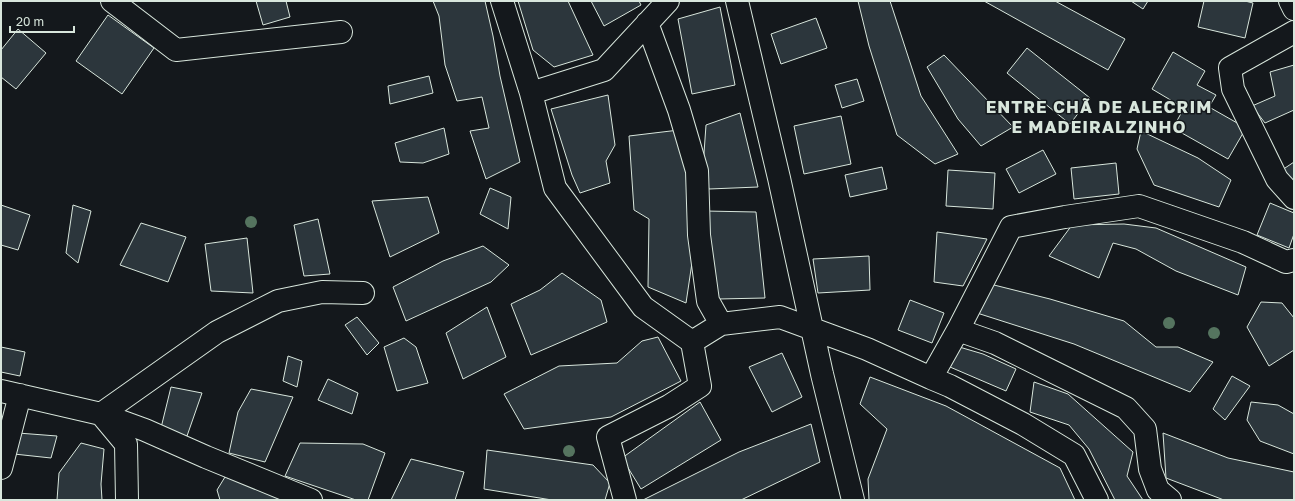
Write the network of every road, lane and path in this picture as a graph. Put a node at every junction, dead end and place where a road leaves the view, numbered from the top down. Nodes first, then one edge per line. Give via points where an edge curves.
1 (112, 1) edge
2 (502, 1) edge
3 (668, 1) edge
4 (738, 1) edge
5 (1290, 1) edge
6 (1294, 9) edge
7 (647, 23) junction
8 (341, 32) dead end
9 (1294, 32) edge
10 (531, 93) junction
11 (1294, 198) edge
12 (1294, 260) edge
13 (363, 293) dead end
14 (721, 324) junction
15 (813, 329) junction
16 (958, 330) junction
17 (692, 342) junction
18 (931, 378) junction
19 (10, 393) edge
20 (101, 414) junction
21 (1, 468) edge
22 (127, 500) edge
23 (311, 500) edge
24 (625, 500) edge
25 (853, 500) edge
26 (1097, 500) edge
27 (1170, 500) edge

1 - 8 street via 176,50
2 - 10 street
3 - 7 street
4 - 15 street
5 - 6 street
7 - 10 street via 604,70
7 - 14 street via 680,110 697,171 699,235 708,301
9 - 11 street via 1230,68 1233,89 1277,179
10 - 17 street via 556,188 643,307
12 - 16 street via 1286,262 1242,242 1139,206 1011,227
13 - 20 street via 322,292 278,301 217,332
14 - 15 street via 780,317
14 - 17 street
15 - 18 street via 867,349
15 - 25 street
16 - 18 street
16 - 27 street via 995,343 1126,408 1145,429 1150,469 1158,490
17 - 24 street via 700,386 669,406 608,437
18 - 26 street via 1023,424 1074,455
19 - 20 street
19 - 21 street
20 - 22 street via 126,444
20 - 23 street

